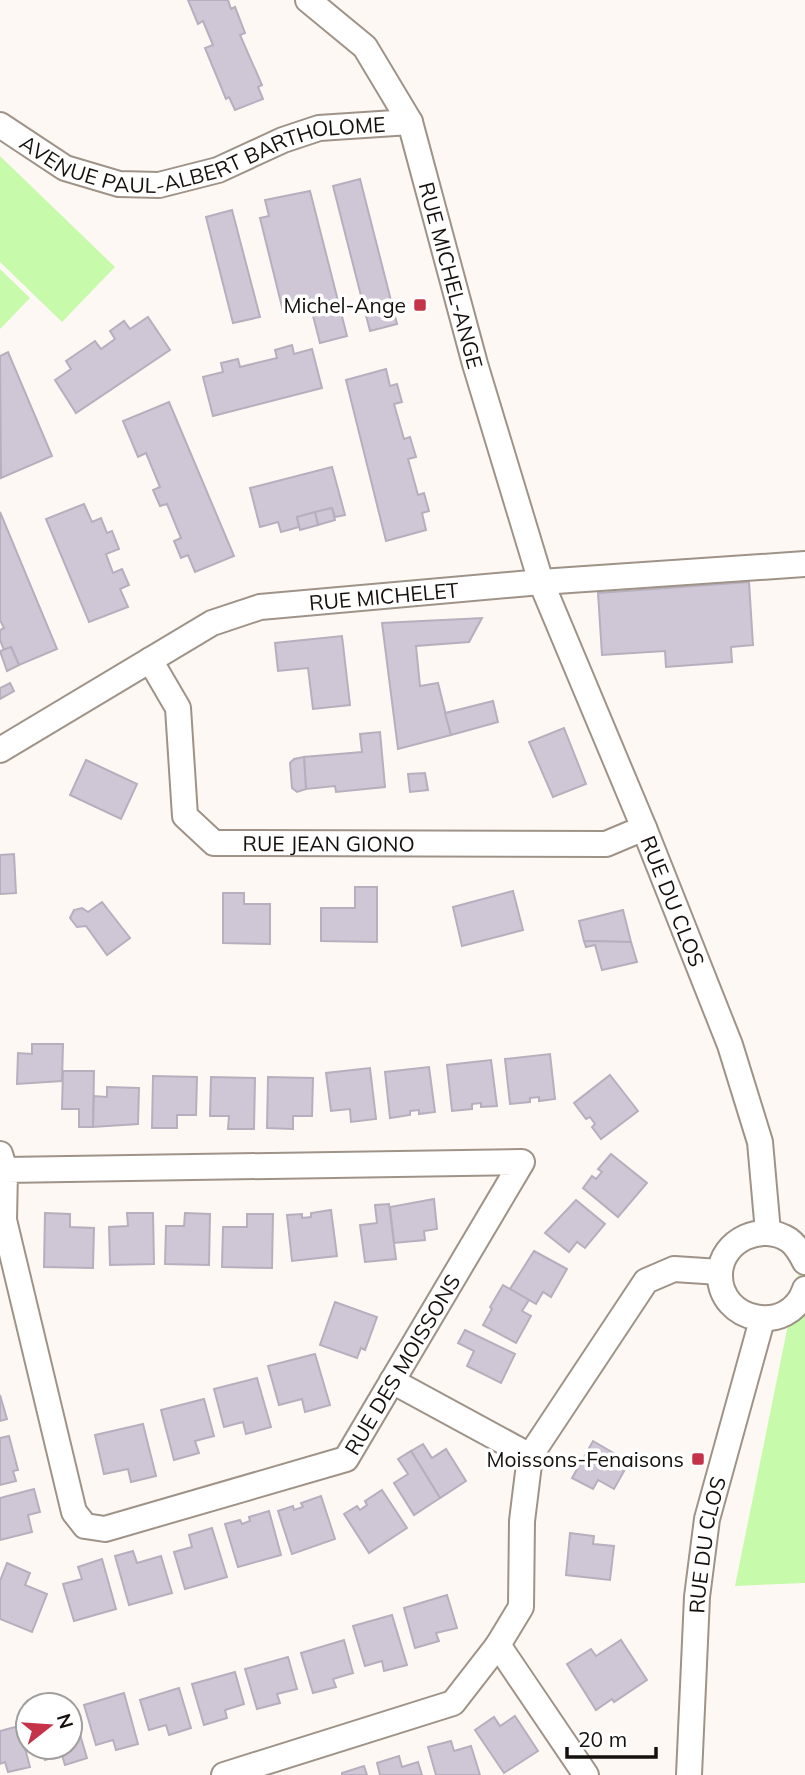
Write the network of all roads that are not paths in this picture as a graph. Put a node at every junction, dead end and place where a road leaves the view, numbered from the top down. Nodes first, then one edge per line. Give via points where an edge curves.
1 (307, 0) edge
2 (411, 122) junction
3 (0, 125) edge
4 (805, 564) edge
5 (541, 582) junction
6 (150, 660) junction
7 (0, 750) edge
8 (644, 828) junction
9 (3, 1162) edge
10 (768, 1232) junction
11 (803, 1253) edge
12 (720, 1272) junction
13 (805, 1289) edge
14 (762, 1320) junction
15 (392, 1381) junction
16 (530, 1456) junction
17 (498, 1645) junction
18 (224, 1775) edge
19 (586, 1775) edge
20 (689, 1775) edge

1 - 2 street, RUE MICHEL-ANGE via 365,47
2 - 3 street, AVENUE PAUL-ALBERT BARTHOLOME via 319,128 218,170 159,185 120,184 65,169
2 - 5 street, RUE MICHEL-ANGE via 475,364
4 - 5 street, RUE MICHELET
5 - 6 street, RUE MICHELET via 260,607 212,623
5 - 8 street, RUE DU CLOS
6 - 7 street, RUE MICHELET
6 - 8 street, RUE JEAN GIONO via 178,708 185,816 214,843 606,844
8 - 10 street, RUE DU CLOS via 730,1045 760,1142
9 - 15 street, RUE DES MOISSONS via 4,1220 74,1512 85,1526 105,1529 346,1459
9 - 15 street, RUE DES MOISSONS via 522,1162
10 - 11 street via 791,1241
10 - 12 street via 741,1238 731,1247
12 - 14 street via 726,1299 748,1317
12 - 16 street via 674,1269 646,1281
13 - 14 street via 792,1310
14 - 20 street, RUE DU CLOS via 707,1519 697,1597
15 - 16 street
16 - 17 street via 522,1521 521,1608
17 - 18 street via 453,1703
17 - 19 street

